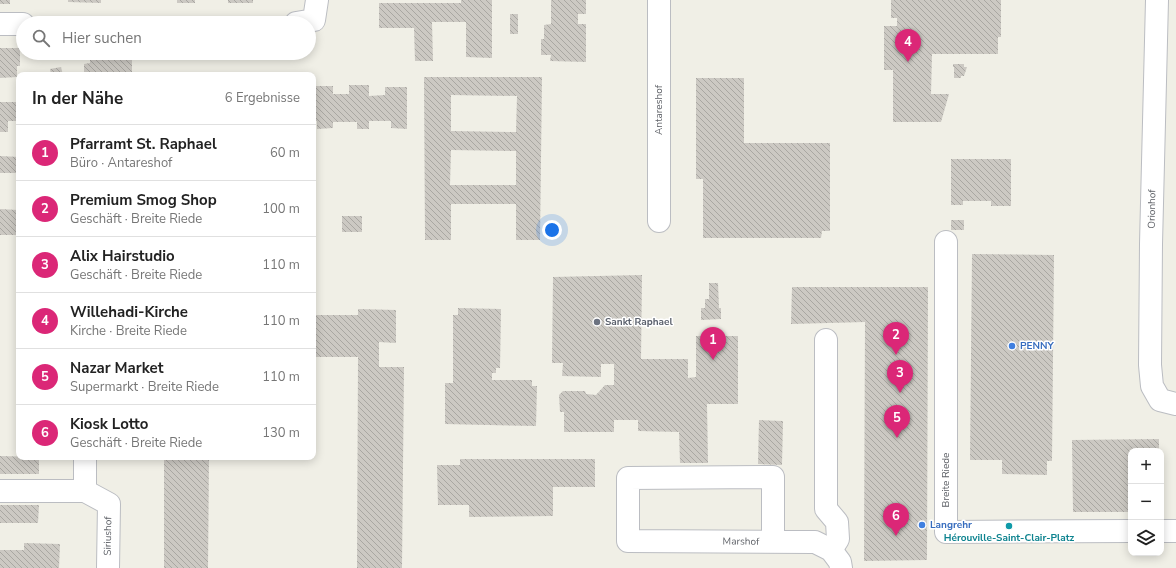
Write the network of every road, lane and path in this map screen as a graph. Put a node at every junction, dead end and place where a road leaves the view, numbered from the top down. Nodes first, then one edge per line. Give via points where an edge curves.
1 (659, 0) edge
2 (1157, 0) edge
3 (0, 24) edge
4 (16, 24) edge
5 (659, 221) dead end
6 (946, 242) dead end
7 (826, 340) dead end
8 (1176, 404) edge
9 (85, 460) edge
10 (0, 490) edge
11 (85, 491) junction
12 (1128, 531) edge
13 (1164, 531) edge
14 (1176, 531) edge
15 (773, 542) junction
16 (836, 559) edge
17 (108, 568) edge

1 - 5 street, Antareshof
2 - 8 street, Orionhof via 1150,365 1152,386 1160,400
3 - 4 street
6 - 12 street, Breite Riede via 946,532
7 - 16 street via 826,509 837,522
9 - 11 street
10 - 11 street
11 - 17 street, Siriushof via 108,504
13 - 14 street
15 - 15 street, Marshof via 628,541 628,478 773,477
15 - 16 street, Marshof via 815,542

